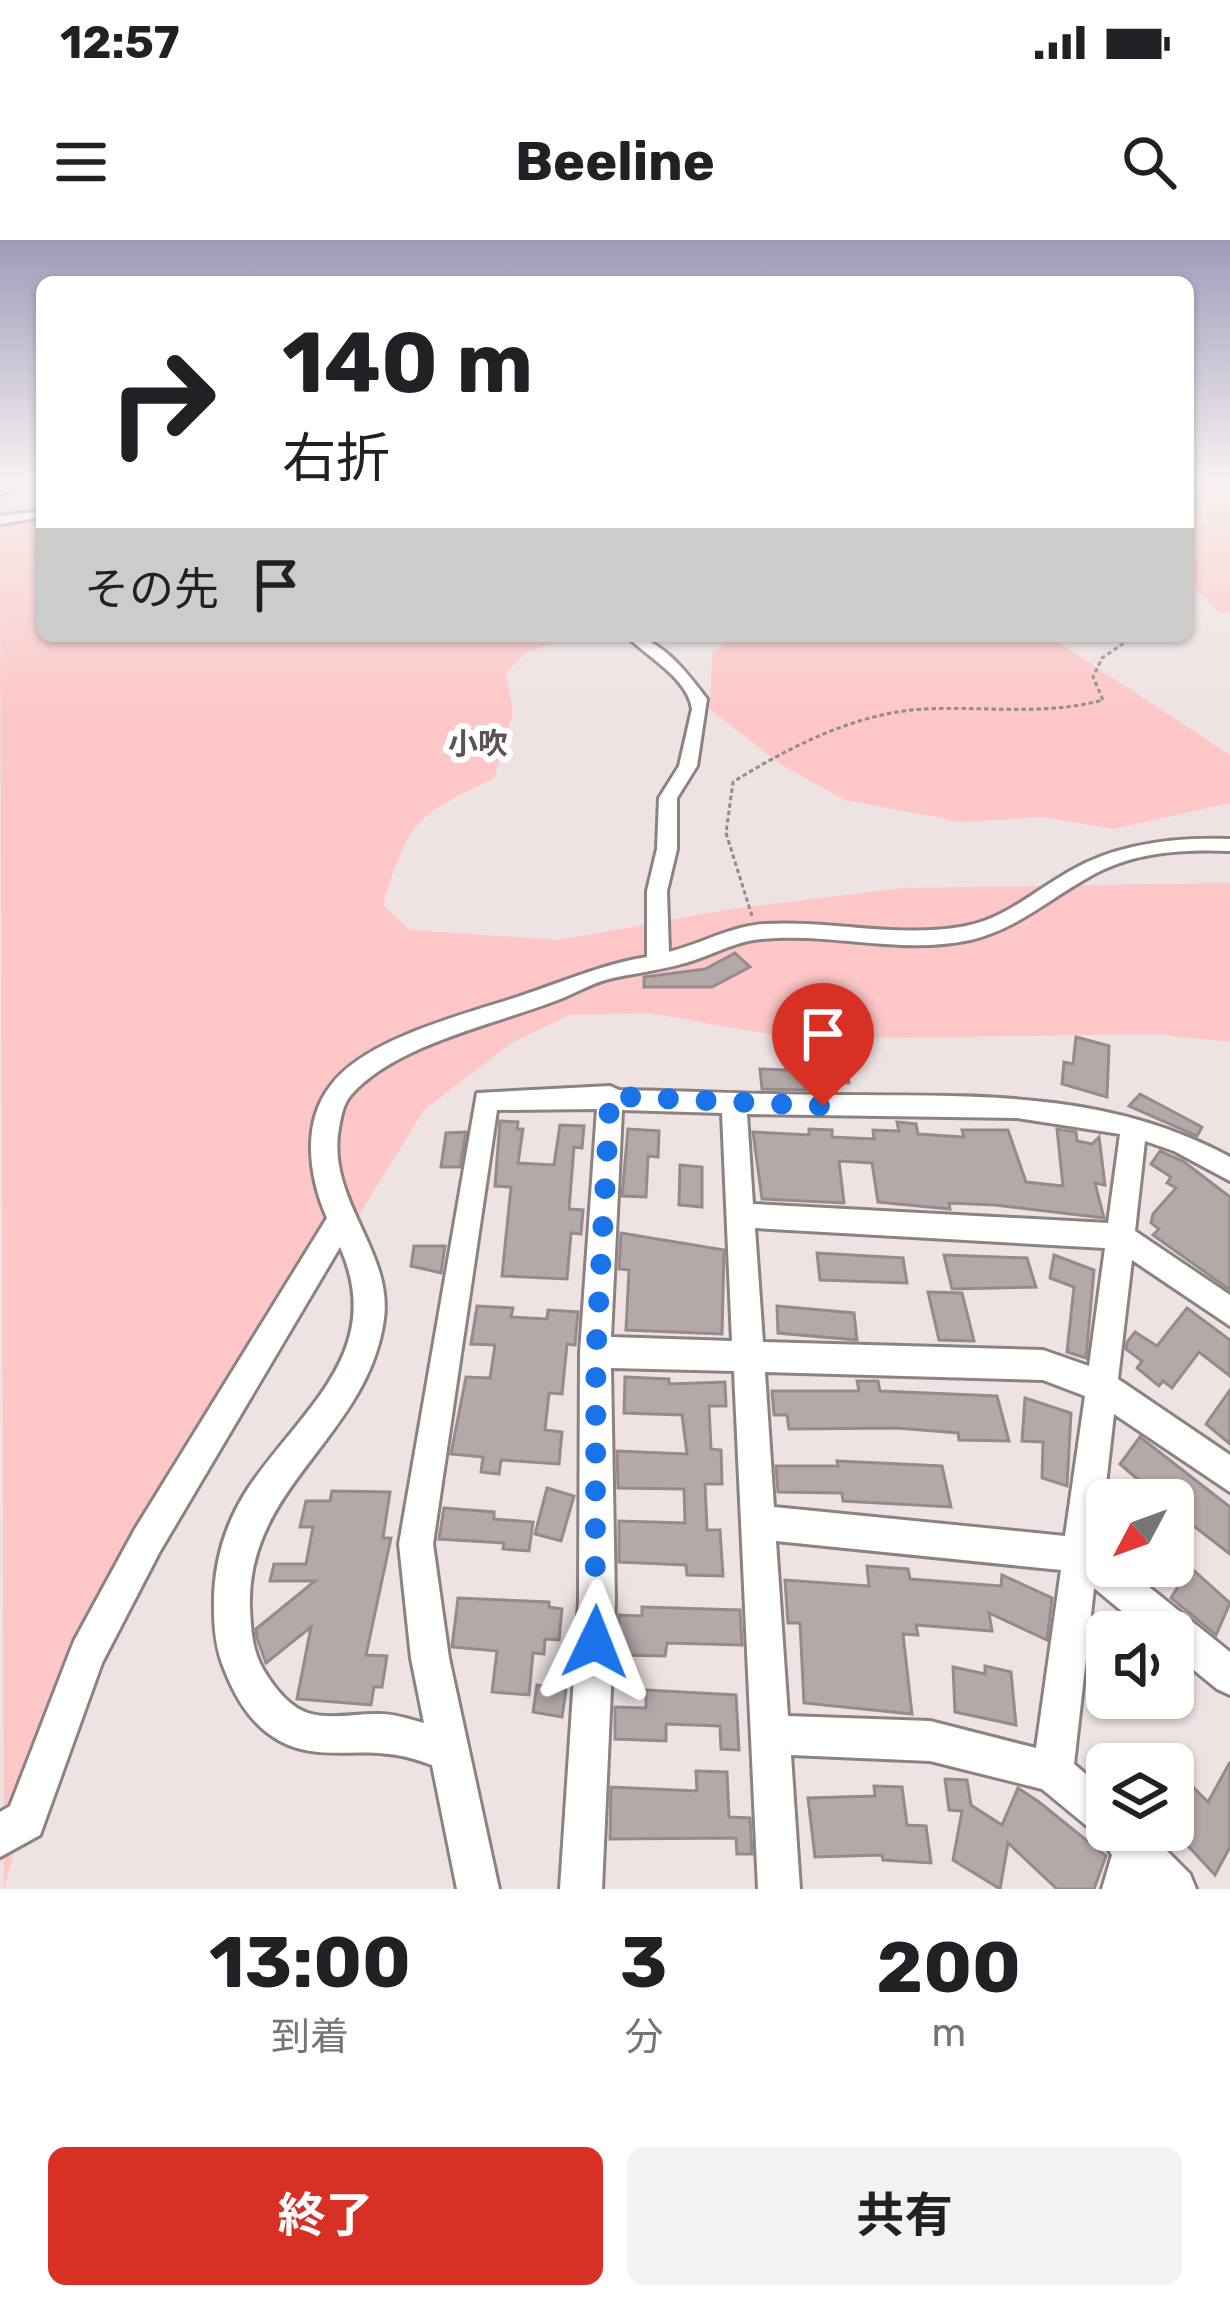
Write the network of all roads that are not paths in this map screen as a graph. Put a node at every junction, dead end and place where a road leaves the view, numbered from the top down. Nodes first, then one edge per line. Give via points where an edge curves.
1 (641, 642) edge
2 (1230, 844) edge
3 (658, 962) junction
4 (610, 1096) junction
5 (734, 1104) junction
6 (1135, 1127) junction
7 (1230, 1170) edge
8 (740, 1216) junction
9 (340, 1221) junction
10 (1120, 1236) junction
11 (1230, 1312) edge
12 (596, 1352) junction
13 (747, 1357) junction
14 (1100, 1386) junction
15 (1230, 1475) edge
16 (757, 1522) junction
17 (1081, 1555) junction
18 (1230, 1676) edge
19 (771, 1735) junction
20 (451, 1750) junction
21 (1053, 1772) junction
22 (1086, 1808) edge
23 (0, 1837) edge
24 (1126, 1851) edge
25 (478, 1889) edge
26 (581, 1889) edge
27 (779, 1889) edge
28 (1174, 1889) edge

1 - 3 street via 675,670 700,709 688,766 668,798
2 - 3 street via 1127,855 970,933 906,940 759,932
3 - 9 street via 598,974 354,1076 327,1116 320,1172
4 - 5 street
4 - 12 street
4 - 20 street via 486,1100 416,1544
5 - 6 street via 1046,1111
5 - 8 street
6 - 7 street
6 - 10 street
8 - 10 street
8 - 13 street
9 - 20 street via 370,1286 370,1317 349,1384 315,1435 262,1490 239,1537 227,1594 236,1655 256,1695 292,1727 330,1736 388,1734
9 - 23 street via 147,1541 87,1654 25,1820
10 - 11 street
10 - 14 street
12 - 13 street
12 - 26 street via 597,1601
13 - 14 street via 1043,1365
13 - 16 street
14 - 15 street
14 - 17 street
16 - 17 street
16 - 19 street
17 - 18 street
17 - 21 street
19 - 21 street via 930,1741
19 - 27 street
20 - 25 street
21 - 22 street
24 - 28 street

